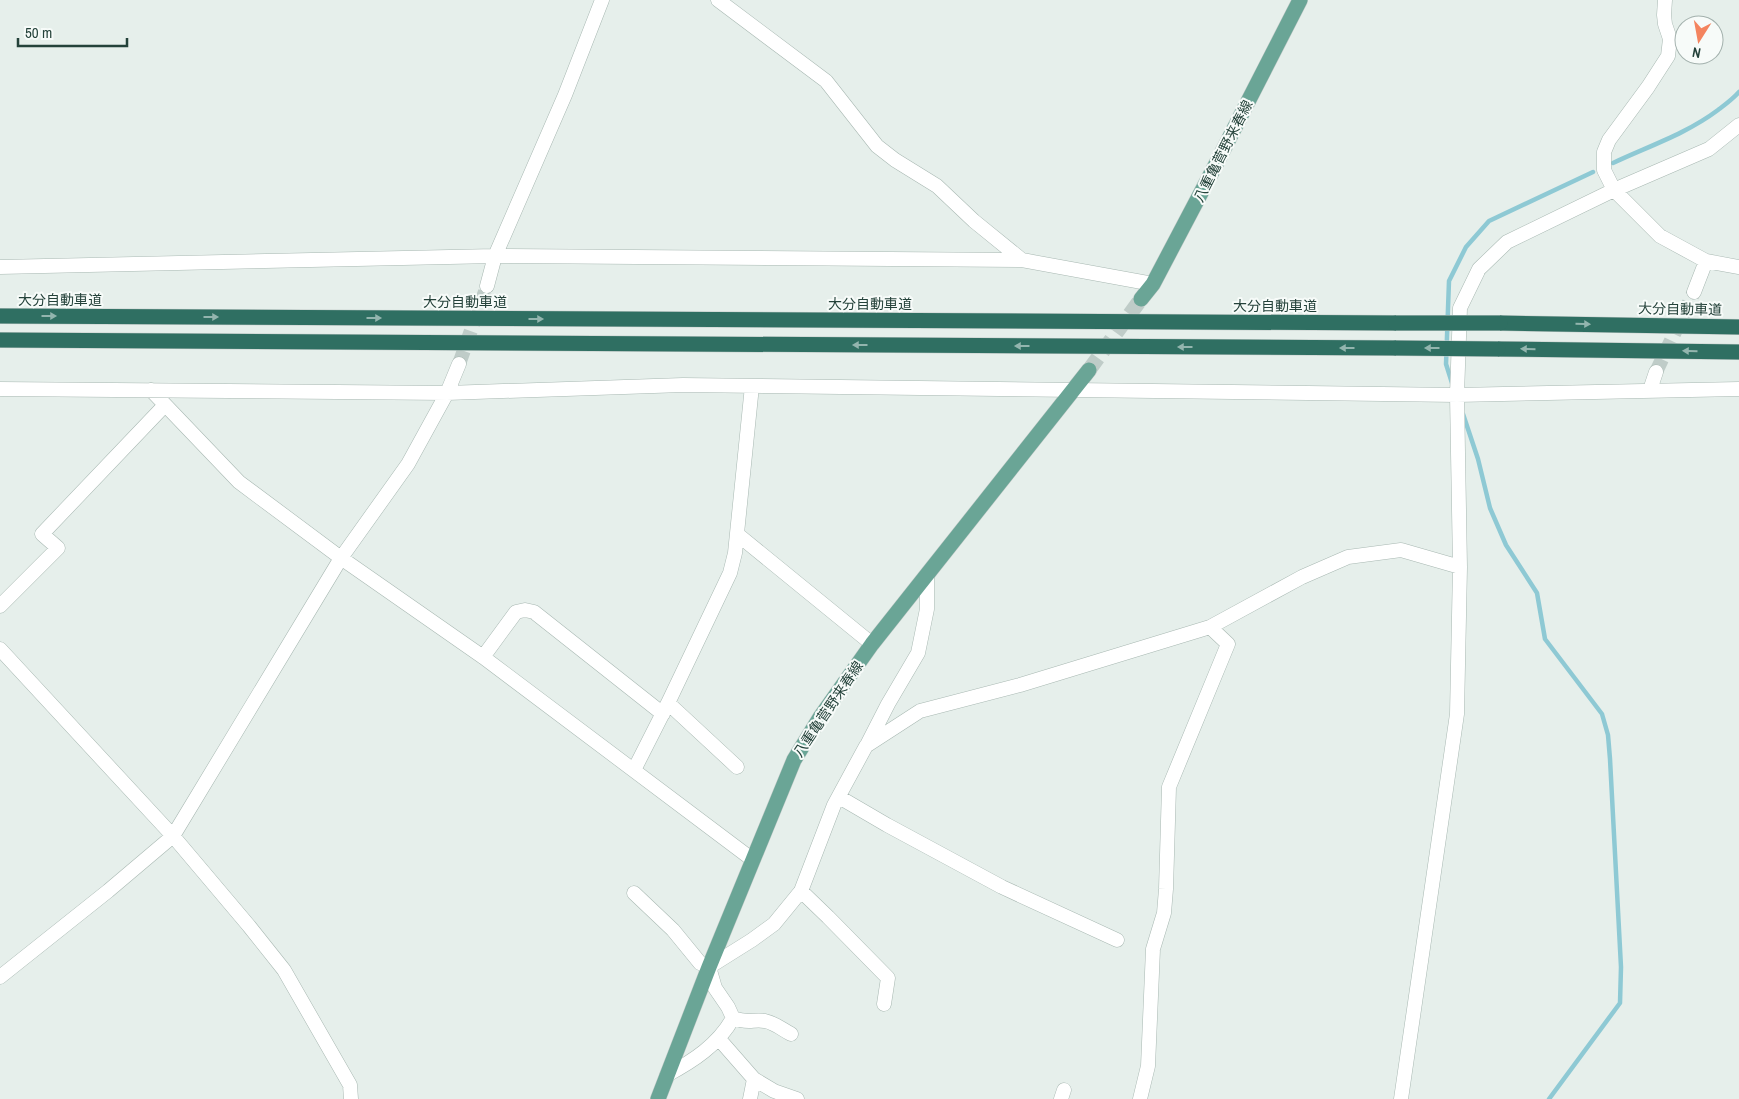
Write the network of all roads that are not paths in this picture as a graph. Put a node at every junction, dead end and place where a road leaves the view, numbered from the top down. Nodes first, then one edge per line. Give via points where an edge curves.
1 (602, 0) edge
2 (718, 0) edge
3 (1300, 0) edge
4 (1665, 0) edge
5 (1739, 125) edge
6 (1614, 190) junction
7 (494, 256) junction
8 (1022, 260) junction
9 (1706, 261) junction
10 (1739, 267) edge
11 (0, 268) edge
12 (1152, 284) junction
13 (487, 286) tunnel mouth
14 (1694, 292) tunnel mouth
15 (1141, 299) tunnel mouth
16 (0, 316) edge
17 (1739, 326) edge
18 (0, 340) edge
19 (1739, 352) edge
20 (458, 364) tunnel mouth
21 (1089, 370) tunnel mouth
22 (1656, 372) tunnel mouth
23 (752, 386) junction
24 (0, 389) edge
25 (1739, 389) edge
26 (151, 390) junction
27 (1073, 390) junction
28 (1650, 390) junction
29 (447, 392) junction
30 (1457, 395) junction
31 (164, 405) junction
32 (736, 534) junction
33 (341, 558) junction
34 (1460, 567) junction
35 (927, 575) junction
36 (0, 606) edge
37 (1210, 626) junction
38 (872, 644) junction
39 (0, 648) edge
40 (483, 657) junction
41 (666, 708) junction
42 (866, 746) junction
43 (736, 767) dead end
44 (634, 770) junction
45 (839, 797) junction
46 (173, 836) junction
47 (754, 860) junction
48 (801, 891) junction
49 (634, 893) dead end
50 (1117, 940) dead end
51 (709, 967) junction
52 (0, 977) edge
53 (884, 1004) dead end
54 (733, 1018) junction
55 (791, 1034) dead end
56 (719, 1039) junction
57 (667, 1075) junction
58 (754, 1079) junction
59 (351, 1099) edge
60 (658, 1099) edge
61 (750, 1099) edge
62 (797, 1099) edge
63 (1140, 1099) edge
64 (1401, 1099) edge

1 - 7 street via 565,95
2 - 8 street via 826,81 877,146 937,186
3 - 12 main road, 八重亀菅野来春線
4 - 6 street via 1665,24 1670,39 1668,56 1604,152 1604,170
5 - 6 street via 1709,149
6 - 9 street via 1660,236
6 - 30 street via 1507,242 1479,269 1460,308
7 - 8 street
7 - 11 street
7 - 13 street
8 - 12 street
9 - 10 street
9 - 14 street
12 - 15 main road, 八重亀菅野来春線
16 -> 17 highway, 大分自動車道, bridge
19 -> 18 highway, bridge
20 - 29 street
21 - 27 main road, 八重亀菅野来春線
22 - 28 street
23 - 27 street
23 - 29 street
23 - 32 street
24 - 26 street
25 - 28 street
26 - 29 street
26 - 31 street
27 - 30 street
27 - 35 main road, 八重亀菅野来春線
28 - 30 street
29 - 33 street via 408,464
30 - 34 street
31 - 33 street via 238,482
31 - 36 street via 42,534 58,548
32 - 38 street
32 - 41 street via 730,573
33 - 40 street
33 - 46 street
34 - 37 street via 1401,550 1348,557 1302,577
34 - 64 street via 1458,714
35 - 38 main road, 八重亀菅野来春線
35 - 42 street via 927,609 918,653
37 - 42 street via 920,711
37 - 63 street via 1228,644 1169,786 1164,913 1153,949 1148,1066
38 - 47 main road, 八重亀菅野来春線 via 794,760
39 - 46 street
40 - 41 street via 516,612 534,612
40 - 44 street
41 - 43 street
41 - 44 street
42 - 45 street
44 - 47 street
45 - 48 street
45 - 50 street via 1002,887
46 - 52 street
46 - 59 street via 284,970 350,1085
47 - 51 main road, 八重亀菅野来春線
48 - 51 street via 774,924
48 - 53 street via 888,978
49 - 51 street via 673,930 700,962
51 - 54 street via 715,988
51 - 57 main road, 八重亀菅野来春線
54 - 55 street via 742,1022 763,1020
54 - 56 street
56 - 57 street via 685,1066
56 - 58 street
57 - 60 main road, 八重亀菅野来春線
58 - 61 street
58 - 62 street

